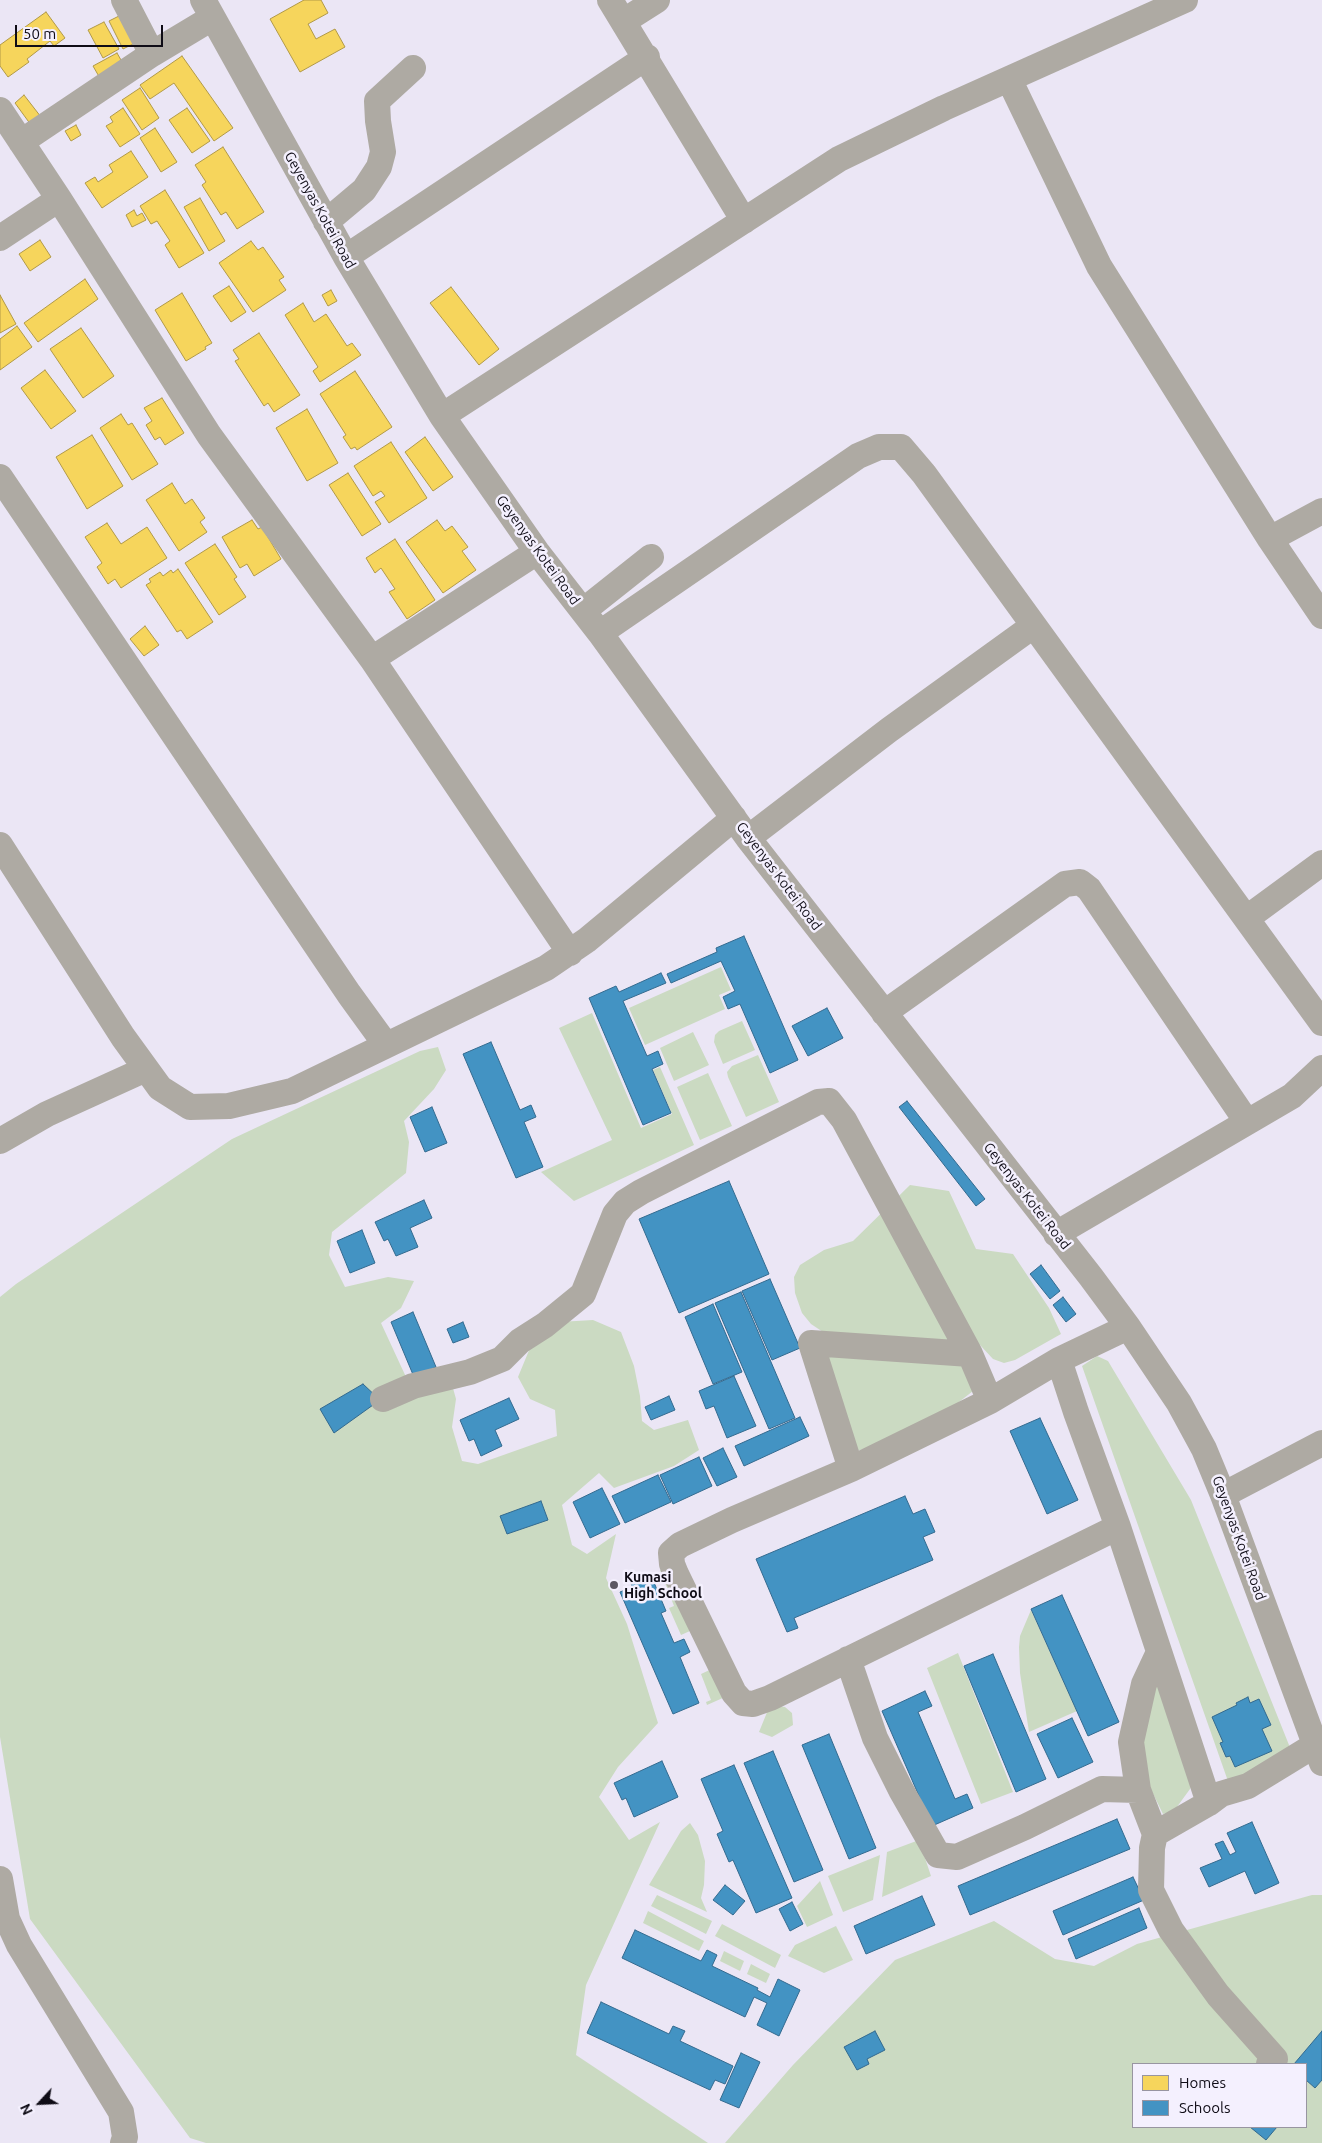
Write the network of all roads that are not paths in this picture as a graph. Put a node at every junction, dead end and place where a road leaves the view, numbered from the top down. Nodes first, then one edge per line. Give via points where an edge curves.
1 (124, 0) edge
2 (656, 0) edge
3 (1185, 0) edge
4 (206, 5) edge
5 (617, 10) edge
6 (152, 54) junction
7 (647, 58) junction
8 (413, 68) dead end
9 (1009, 79) junction
10 (0, 110) edge
11 (21, 142) junction
12 (59, 199) junction
13 (744, 221) junction
14 (326, 222) junction
15 (0, 238) edge
16 (346, 257) junction
17 (442, 416) junction
18 (0, 477) edge
19 (1322, 511) edge
20 (1270, 539) junction
21 (537, 552) junction
22 (651, 557) dead end
23 (583, 611) junction
24 (1322, 616) edge
25 (1033, 626) junction
26 (600, 633) junction
27 (372, 659) junction
28 (741, 828) junction
29 (0, 844) edge
30 (1322, 863) edge
31 (1247, 918) junction
32 (570, 953) junction
33 (884, 1013) junction
34 (1322, 1023) edge
35 (386, 1045) junction
36 (1322, 1068) edge
37 (146, 1069) junction
38 (1247, 1122) junction
39 (0, 1140) edge
40 (1056, 1234) junction
41 (1128, 1327) junction
42 (970, 1354) junction
43 (1059, 1360) junction
44 (383, 1399) dead end
45 (990, 1401) junction
46 (1322, 1443) edge
47 (851, 1469) junction
48 (1223, 1495) junction
49 (1118, 1527) junction
50 (1159, 1652) junction
51 (848, 1659) junction
52 (1318, 1754) edge
53 (1138, 1790) junction
54 (1209, 1804) junction
55 (1156, 1834) junction
56 (0, 1879) edge
57 (4, 1922) edge
58 (1270, 2063) edge
59 (123, 2143) edge

1 - 6 street
2 - 5 street
3 - 9 street
4 - 6 street
4 - 14 street, Geyenyas Kotei Road
5 - 7 street
6 - 11 street
7 - 13 street
7 - 16 street
8 - 14 street via 377,101 384,152 379,167 364,190
9 - 13 street via 839,159
9 - 20 street via 1099,266
10 - 11 street
11 - 12 street
12 - 15 street
12 - 27 street via 209,435
13 - 17 street
14 - 16 street, Geyenyas Kotei Road
16 - 17 street, Geyenyas Kotei Road
17 - 21 street, Geyenyas Kotei Road
18 - 35 street
19 - 20 street
20 - 24 street
21 - 23 street, Geyenyas Kotei Road
21 - 27 street
22 - 23 street
23 - 26 street, Geyenyas Kotei Road
25 - 26 street via 901,447 879,447 858,456
25 - 28 street via 889,730
25 - 31 street
26 - 28 street, Geyenyas Kotei Road
27 - 32 street
28 - 32 street
28 - 33 street, Geyenyas Kotei Road
29 - 37 street
30 - 31 street
31 - 34 street
32 - 35 street via 546,968
33 - 38 street via 1065,884 1080,882 1089,889
33 - 40 street, Geyenyas Kotei Road
35 - 37 street via 292,1091 230,1106 190,1106 160,1088
36 - 38 street via 1292,1096
37 - 39 street via 47,1114
38 - 40 street
40 - 41 street, Geyenyas Kotei Road
41 - 43 street
41 - 48 street, Geyenyas Kotei Road via 1179,1403 1204,1448
42 - 44 street via 844,1120 829,1101 818,1102 625,1202 615,1214 583,1294 520,1341 502,1359
42 - 45 street
42 - 47 street via 811,1342
43 - 45 street
43 - 49 street
45 - 47 street
46 - 48 street
47 - 51 street via 732,1520 680,1545 671,1553 676,1574 734,1694 744,1703 753,1704 770,1698
48 - 52 street, Geyenyas Kotei Road
49 - 50 street
49 - 51 street
50 - 53 street via 1144,1684 1131,1742
50 - 54 street
51 - 53 street via 875,1738 938,1856 957,1857 1102,1789
52 - 54 street via 1248,1786 1221,1794
53 - 55 street
54 - 55 street
55 - 58 street via 1152,1848 1152,1890 1171,1930 1218,1994 1275,2059
56 - 57 street
57 - 59 street via 121,2112

